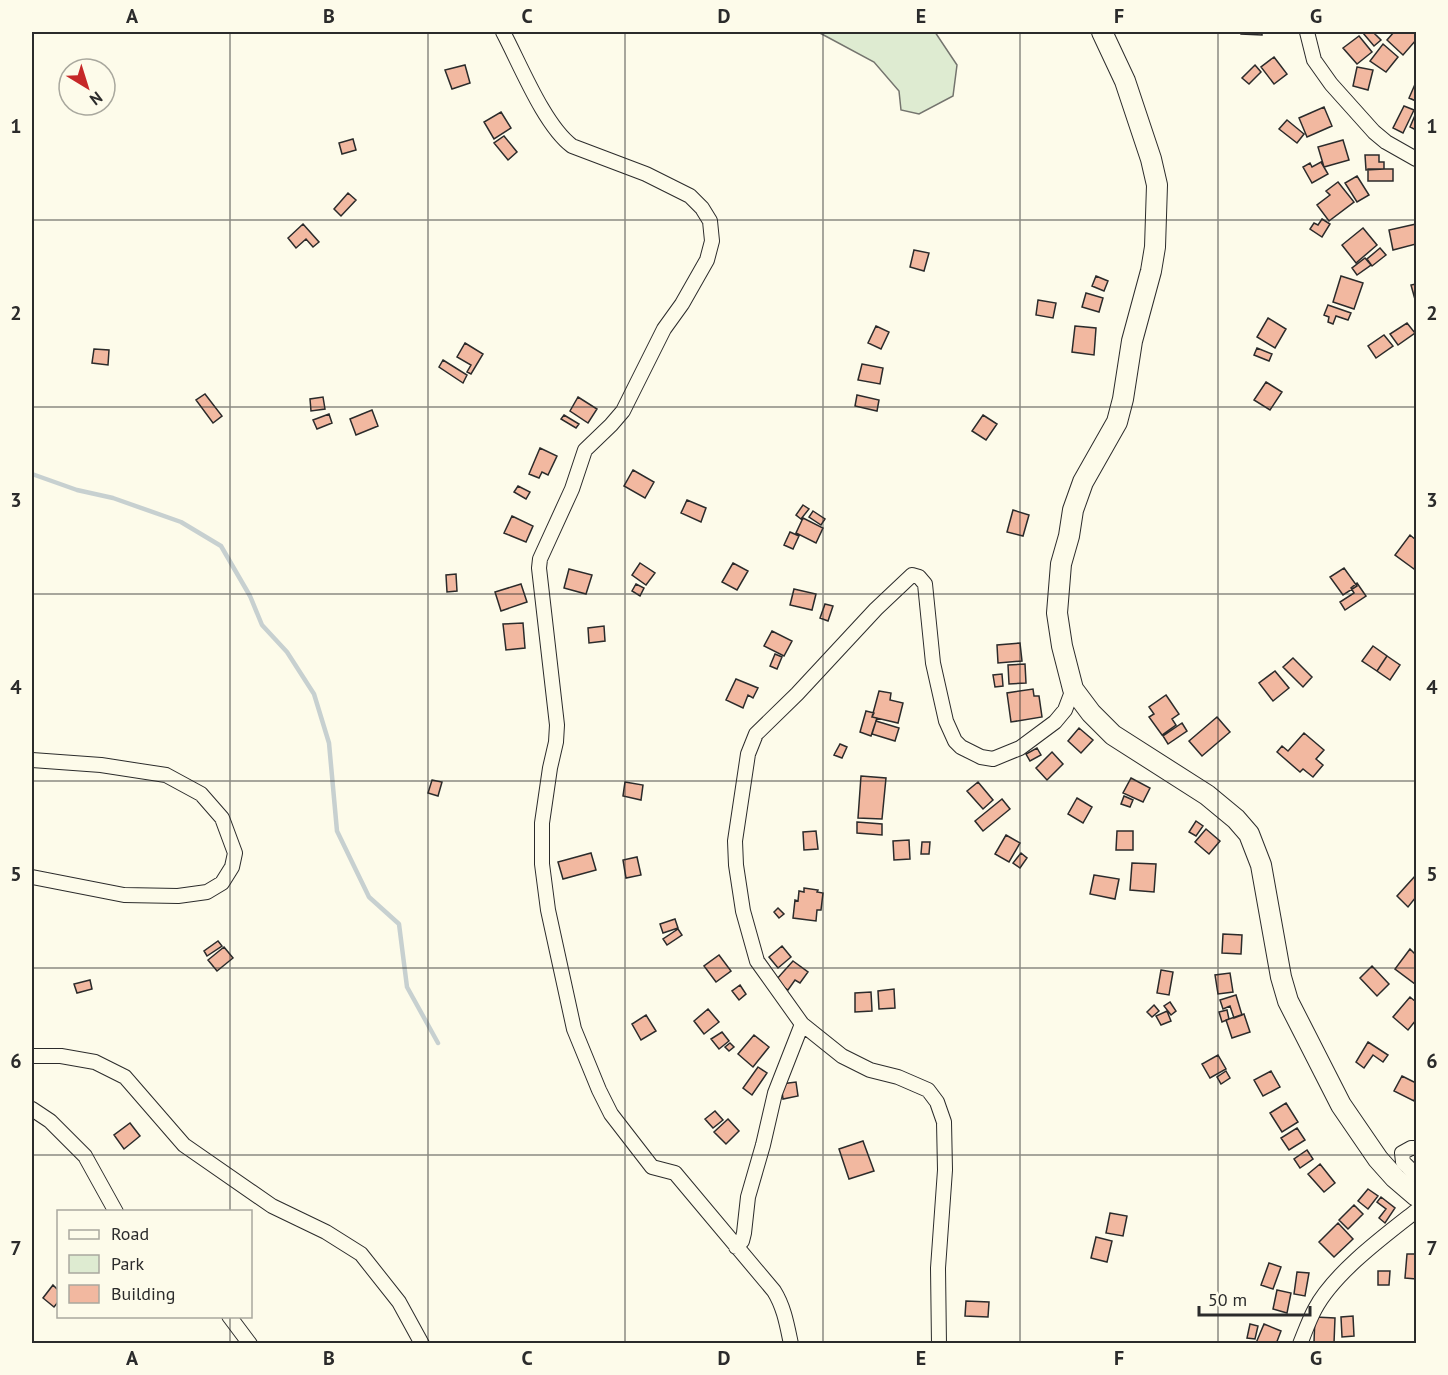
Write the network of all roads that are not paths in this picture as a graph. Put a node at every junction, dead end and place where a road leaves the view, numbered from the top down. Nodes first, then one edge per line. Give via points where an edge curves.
1 (503, 32) edge
2 (1102, 32) edge
3 (1307, 32) edge
4 (1416, 159) edge
5 (1073, 689) junction
6 (32, 760) edge
7 (32, 877) edge
8 (802, 1024) junction
9 (32, 1056) edge
10 (32, 1109) edge
11 (1416, 1148) edge
12 (1416, 1175) edge
13 (1416, 1196) edge
14 (115, 1210) edge
15 (1416, 1211) edge
16 (736, 1246) junction
17 (231, 1318) edge
18 (250, 1344) edge
19 (422, 1344) edge
20 (791, 1344) edge
21 (939, 1344) edge
22 (1300, 1344) edge

1 - 16 street via 563,140 690,196 710,221 712,241 707,260 664,329 623,411 585,450 540,559 557,725 542,823 542,864 574,1029 598,1090 611,1114 652,1167 675,1173
2 - 5 main road via 1125,81 1151,159 1157,185 1155,247 1117,422 1083,482 1060,564 1057,614
3 - 4 street via 1314,60 1337,90 1374,132
5 - 8 street via 1065,710 1055,722 1012,752 993,759 961,747 946,721 933,663 925,584 912,575 756,734 748,754 735,841 743,911 757,961
5 - 13 main road via 1113,735 1207,795 1249,834 1261,865 1288,1001 1341,1105 1378,1159
6 - 7 street via 166,775 201,794 222,818 235,853 222,883 207,892 124,895
8 - 16 street via 775,1093 748,1197 742,1239
8 - 21 street via 842,1056 928,1090 937,1102 944,1122 945,1170 938,1268
9 - 19 street via 95,1062 125,1077 184,1145 272,1206 361,1254 399,1302
10 - 14 street via 85,1156
11 - 12 street via 1402,1153 1403,1162
15 - 22 street via 1324,1294
16 - 20 street via 778,1298
17 - 18 street

